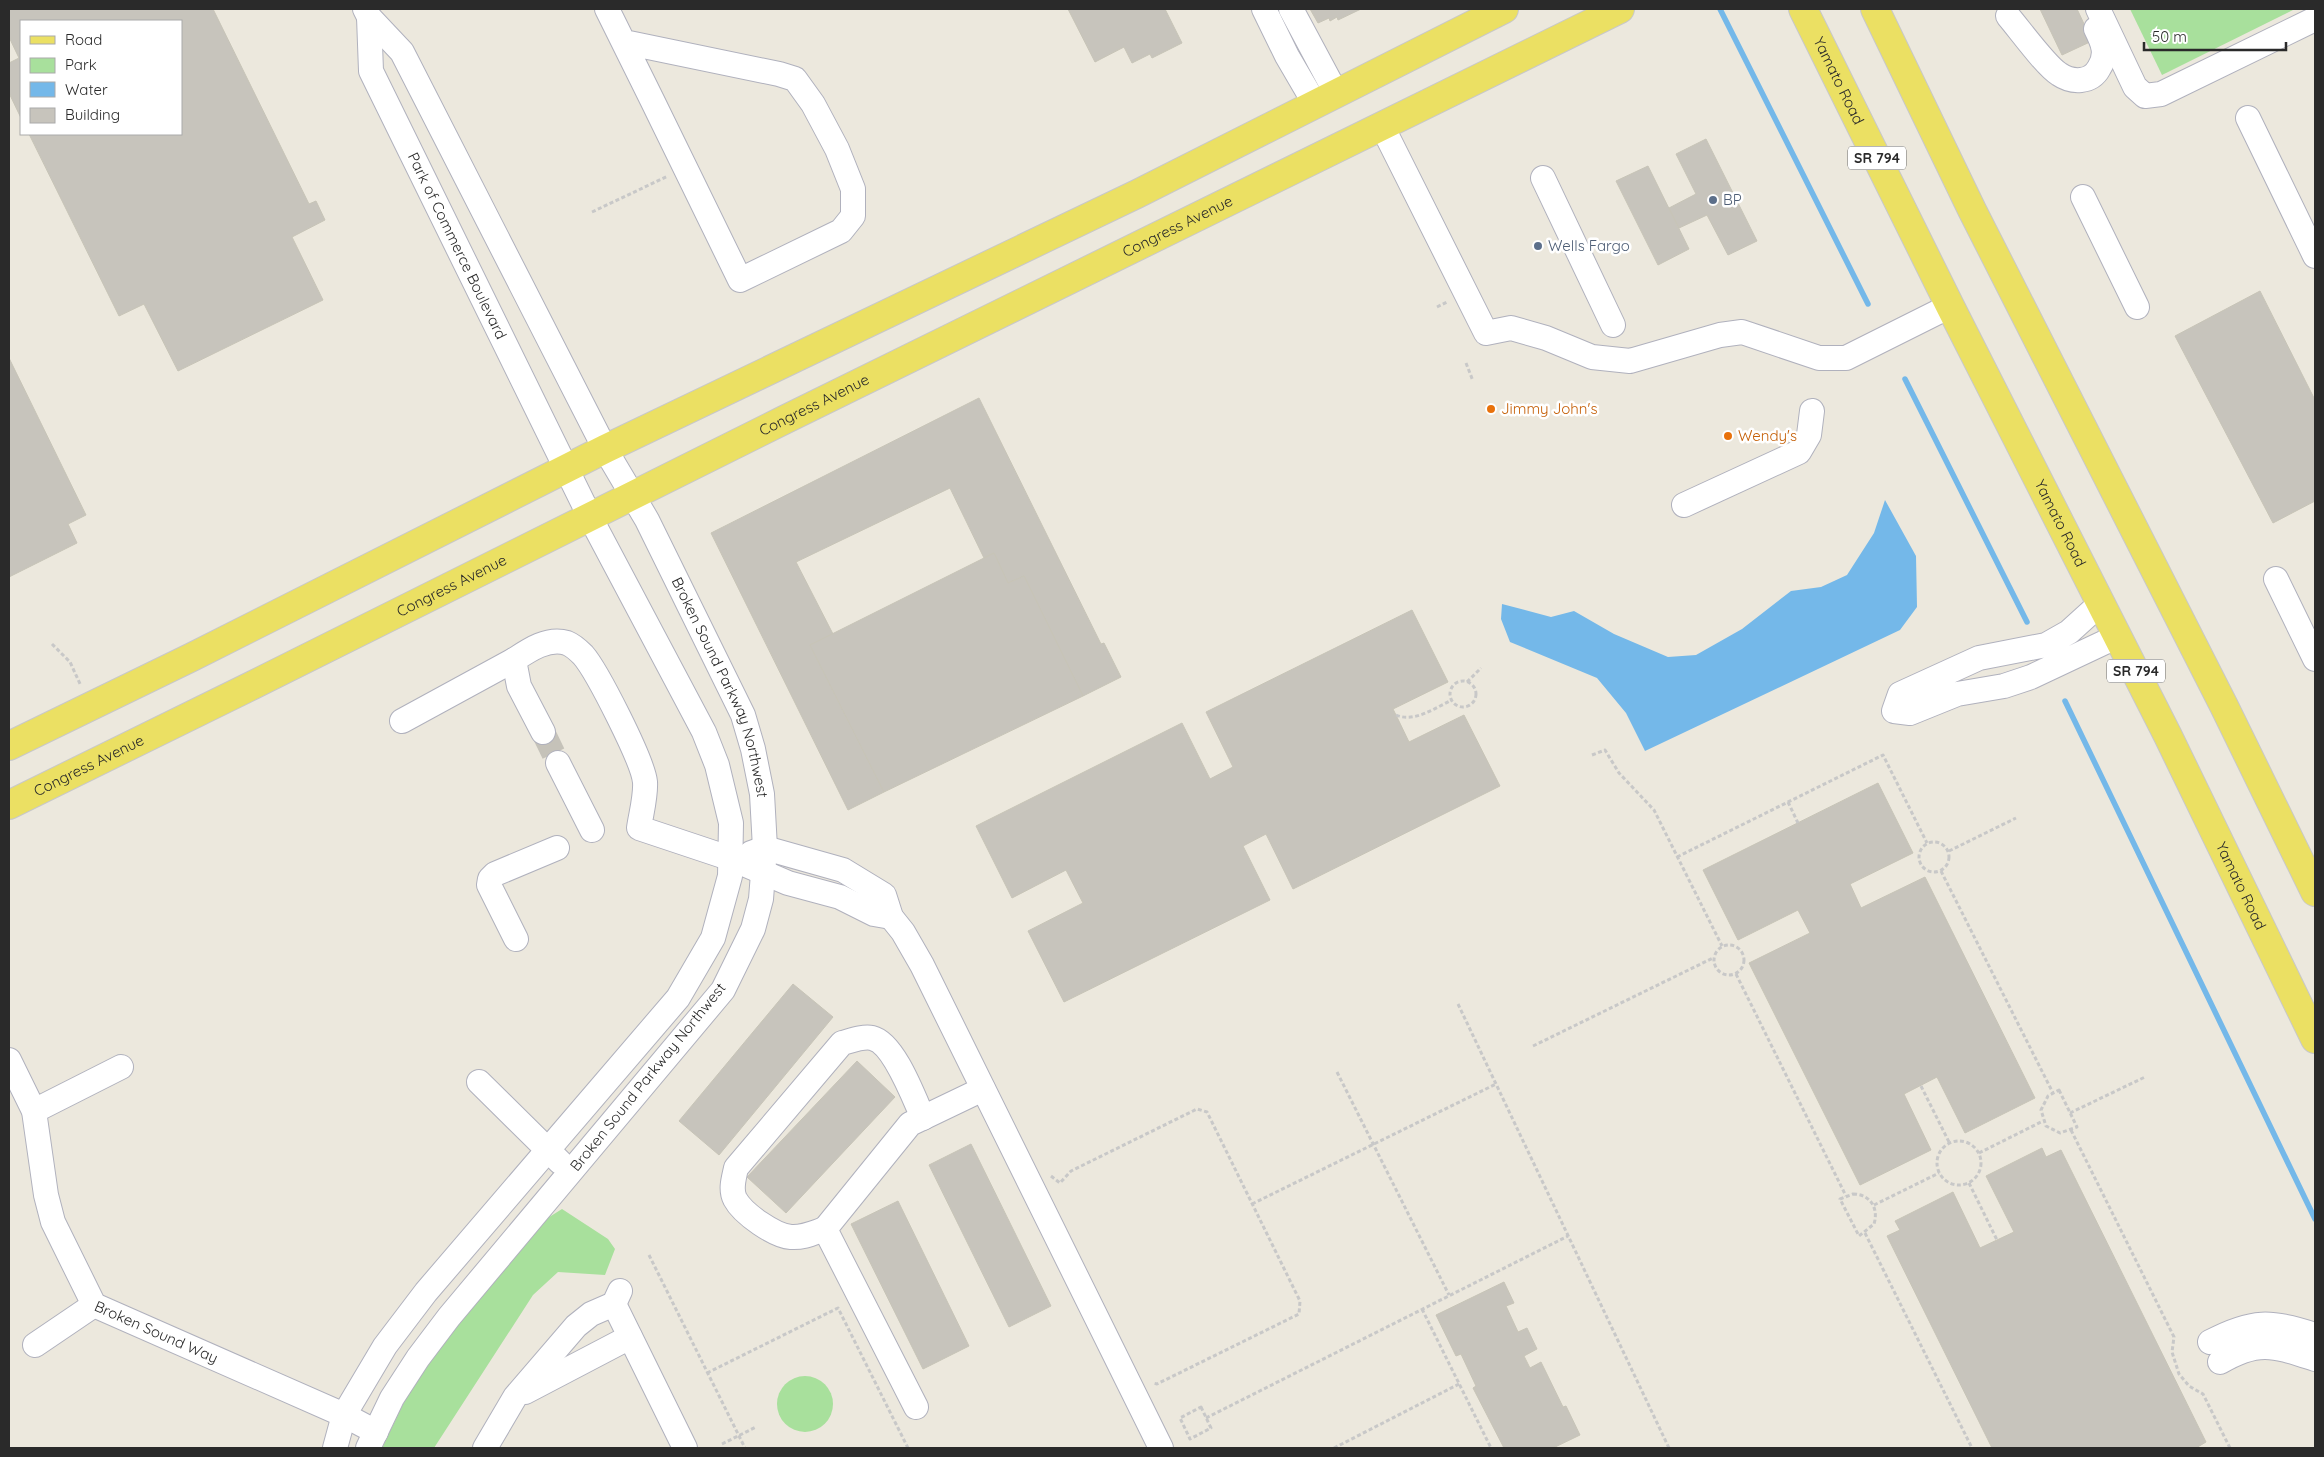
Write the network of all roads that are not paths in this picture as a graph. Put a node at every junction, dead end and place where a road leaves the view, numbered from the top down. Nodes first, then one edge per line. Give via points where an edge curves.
1 (608, 9) edge
2 (1264, 9) edge
3 (1290, 9) edge
4 (1504, 9) edge
5 (1620, 9) edge
6 (1803, 9) edge
7 (2086, 9) edge
8 (2098, 9) edge
9 (373, 11) edge
10 (1878, 11) edge
11 (2008, 16) dead end
12 (2315, 19) edge
13 (624, 42) junction
14 (1325, 98) junction
15 (2248, 118) dead end
16 (1382, 126) junction
17 (1543, 178) dead end
18 (2083, 198) dead end
19 (2315, 256) edge
20 (1950, 306) junction
21 (2137, 307) dead end
22 (1613, 325) dead end
23 (1812, 411) dead end
24 (605, 449) junction
25 (566, 470) junction
26 (632, 496) junction
27 (1684, 505) dead end
28 (590, 517) junction
29 (2276, 580) dead end
30 (2101, 603) junction
31 (2118, 636) junction
32 (2315, 659) edge
33 (514, 660) junction
34 (402, 721) dead end
35 (543, 732) tunnel mouth
36 (9, 746) edge
37 (558, 763) tunnel mouth
38 (9, 804) edge
39 (592, 830) dead end
40 (557, 848) dead end
41 (765, 848) junction
42 (732, 859) junction
43 (762, 873) junction
44 (2315, 892) edge
45 (890, 917) junction
46 (516, 938) dead end
47 (2315, 1039) edge
48 (9, 1060) edge
49 (121, 1067) dead end
50 (479, 1082) dead end
51 (983, 1089) junction
52 (34, 1111) junction
53 (923, 1118) junction
54 (549, 1151) junction
55 (571, 1171) junction
56 (825, 1229) junction
57 (94, 1305) junction
58 (2315, 1335) edge
59 (630, 1337) junction
60 (35, 1345) dead end
61 (2315, 1359) edge
62 (515, 1397) junction
63 (916, 1408) dead end
64 (344, 1415) junction
65 (372, 1440) edge
66 (335, 1448) edge
67 (485, 1448) edge
68 (686, 1448) edge
69 (1161, 1448) edge

1 - 13 street
2 - 14 street via 1287,56
3 - 14 street
4 - 14 main road
5 - 16 main road, Congress Avenue
6 - 20 main road, Yamato Road / SR 794
7 - 11 street via 2105,56 2097,73 2079,80 2058,74
8 - 12 street via 2135,87 2145,96 2161,94
9 - 24 street, Park of Commerce Boulevard via 402,52
9 - 25 street, Park of Commerce Boulevard via 371,71
10 - 44 main road via 1972,210
13 - 13 street via 740,280 841,231 853,216 853,189 837,149 795,79
14 - 24 main road via 1137,194
15 - 19 street
16 - 20 street via 1486,333 1510,328 1546,338 1592,358 1630,361 1720,335 1742,332 1819,358 1846,358
16 - 26 main road, Congress Avenue
17 - 22 street
18 - 21 street
20 - 30 main road, Yamato Road / SR 794
23 - 27 street via 1809,435 1799,452
24 - 25 main road
24 - 26 street, Broken Sound Parkway Northwest
25 - 28 street, Park of Commerce Boulevard
25 - 36 main road
26 - 28 main road, Congress Avenue
26 - 41 street, Broken Sound Parkway Northwest via 647,520 743,715 762,794
28 - 38 main road, Congress Avenue
28 - 42 street, Broken Sound Parkway Northwest via 704,732 718,765 731,823
29 - 32 street
30 - 31 main road, Yamato Road / SR 794
30 - 31 street via 2069,632 2046,645 1979,658 1900,694 1894,711 1910,713 1957,694 2004,686
31 - 47 main road, Yamato Road / SR 794
33 - 34 street
33 - 35 street via 519,686
33 - 42 street via 531,649 550,643 568,643 582,654 638,757 645,782 639,828
37 - 39 street
40 - 46 street via 490,879 489,885
41 - 42 street
41 - 43 street, Broken Sound Parkway Northwest
41 - 45 street via 843,870 884,895
42 - 43 street
42 - 54 street, Broken Sound Parkway Northwest via 713,938 678,998
43 - 45 street via 840,897 874,914
43 - 55 street, Broken Sound Parkway Northwest via 761,899 752,930 723,990
45 - 51 street via 922,965
48 - 52 street, Broken Sound Way
49 - 52 street
50 - 54 street
51 - 53 street
51 - 69 street
52 - 57 street, Broken Sound Way via 53,1222
53 - 56 street via 910,1124
53 - 56 street via 894,1057 882,1043 871,1038 842,1043 736,1168 732,1184 735,1198 747,1212 778,1235 802,1238
54 - 55 street
54 - 64 street, Broken Sound Parkway Northwest via 426,1292 385,1346
55 - 65 street, Broken Sound Parkway Northwest via 418,1358 392,1398
56 - 63 street
57 - 60 street
57 - 64 street, Broken Sound Way
58 - 61 street via 2287,1326 2265,1324 2246,1327 2215,1352 2267,1346
59 - 62 street
59 - 62 street via 617,1298 576,1326
59 - 68 street
62 - 67 street
64 - 65 street, Broken Sound Way
64 - 66 street, Broken Sound Parkway Northwest

